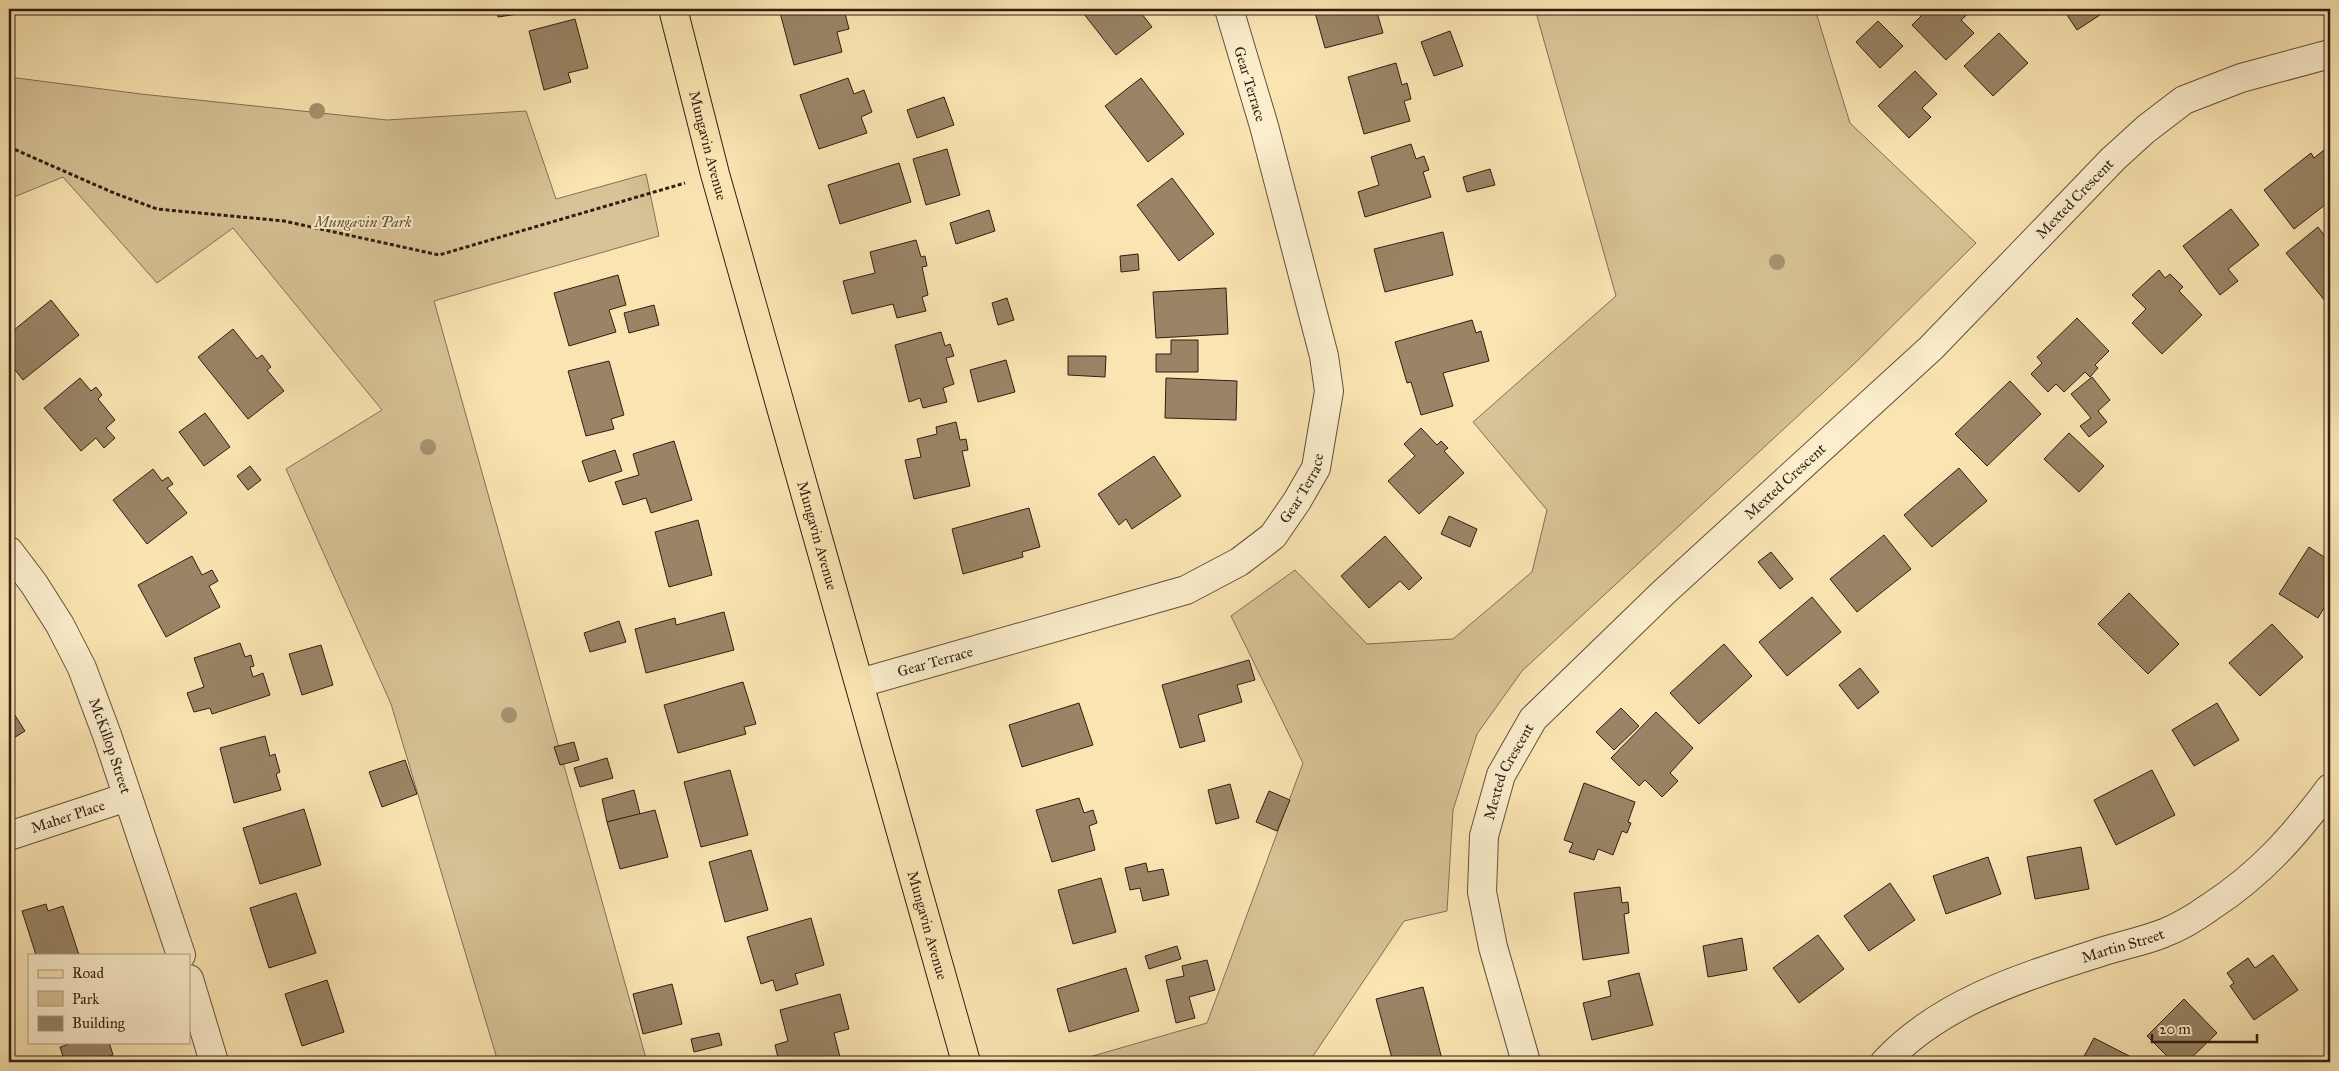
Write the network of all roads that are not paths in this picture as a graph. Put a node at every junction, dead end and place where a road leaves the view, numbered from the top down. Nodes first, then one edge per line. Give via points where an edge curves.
1 (673, 9) edge
2 (1228, 9) edge
3 (2330, 54) edge
4 (9, 551) edge
5 (860, 683) junction
6 (2330, 788) edge
7 (128, 797) junction
8 (9, 836) edge
9 (181, 954) edge
10 (190, 982) edge
11 (214, 1062) edge
12 (966, 1062) edge
13 (1526, 1062) edge
14 (1885, 1062) edge

1 - 5 main road, Mungavin Avenue via 715,174
2 - 5 street, Gear Terrace via 1264,126 1324,356 1328,391 1316,468 1273,536 1239,562 1186,590
3 - 13 street, Mexted Crescent via 2240,78 2184,100 2146,129 2113,159 1931,348 1664,592 1533,719 1501,775 1484,836 1482,892 1493,947
4 - 7 street, McKillop Street via 45,600 82,668
5 - 12 main road, Mungavin Avenue
6 - 14 street, Martin Street via 2254,876 2198,915 2165,933 1984,993 1930,1024
7 - 8 street, Maher Place
7 - 9 street, McKillop Street
10 - 11 street

